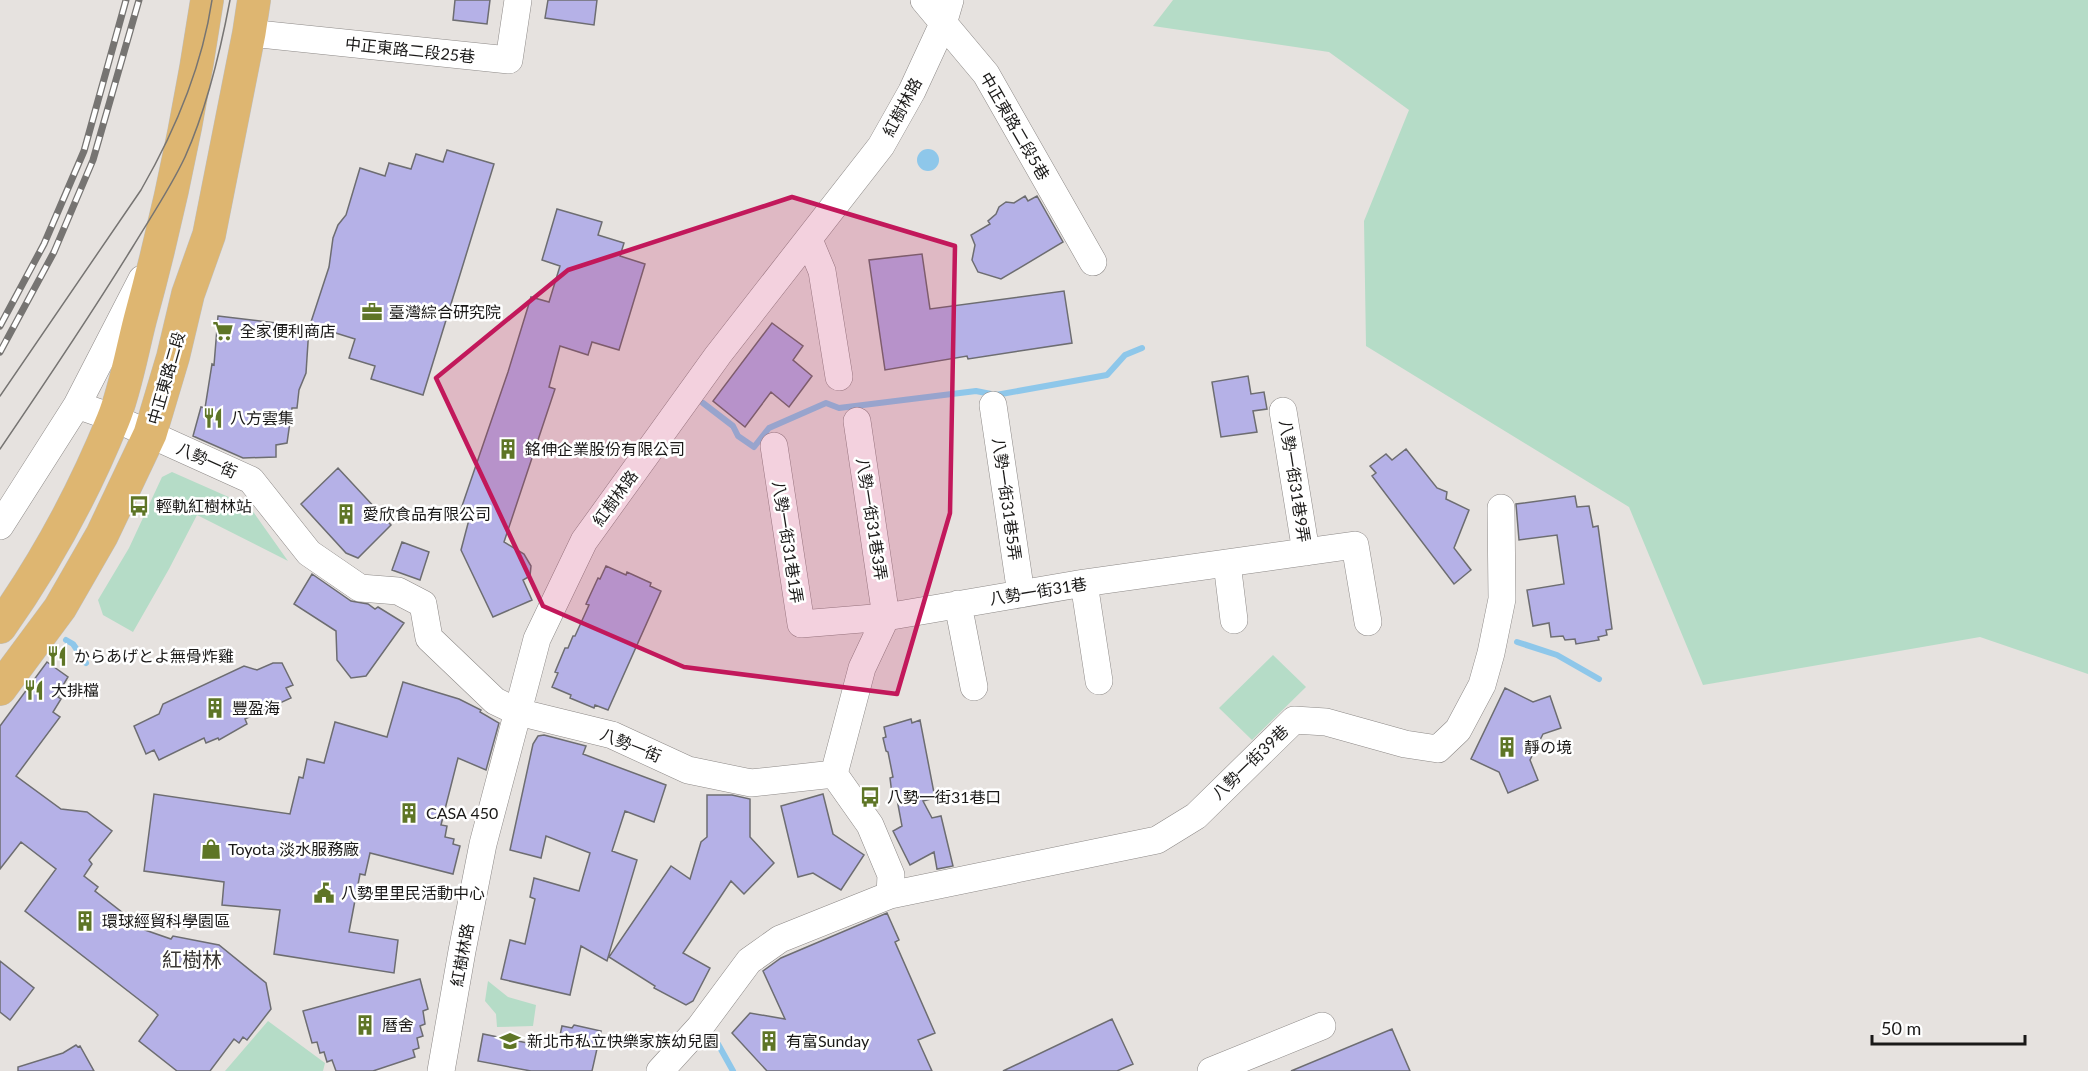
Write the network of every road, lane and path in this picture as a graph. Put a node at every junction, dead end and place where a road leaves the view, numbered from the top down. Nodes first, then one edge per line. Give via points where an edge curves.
1 (254, 0) edge
2 (518, 0) edge
3 (924, 0) edge
4 (207, 1) edge
5 (946, 12) edge
6 (249, 33) junction
7 (809, 240) junction
8 (161, 241) junction
9 (1093, 262) dead end
10 (839, 377) dead end
11 (77, 405) junction
12 (993, 405) dead end
13 (1283, 411) dead end
14 (114, 418) junction
15 (857, 421) dead end
16 (150, 434) junction
17 (774, 446) dead end
18 (1501, 508) dead end
19 (0, 526) edge
20 (1306, 552) junction
21 (1227, 563) junction
22 (1084, 583) junction
23 (1021, 594) junction
24 (958, 604) junction
25 (886, 617) junction
26 (1234, 620) dead end
27 (1368, 622) dead end
28 (0, 627) edge
29 (1099, 681) dead end
30 (974, 687) dead end
31 (0, 689) edge
32 (518, 712) junction
33 (834, 774) junction
34 (890, 895) junction
35 (1323, 1026) dead end
36 (441, 1071) edge
37 (660, 1071) edge
38 (1211, 1071) edge

1 - 6 main road, 中正東路二段
2 - 6 street, 中正東路二段25巷 via 509,60
3 - 5 street, 中正東路二段5巷
4 - 8 main road
5 - 7 street, 紅樹林路 via 912,92 881,146
5 - 9 street, 中正東路二段5巷 via 986,74
6 - 16 main road, 中正東路二段 via 209,235 188,294
7 - 10 street via 822,271
7 - 32 street, 紅樹林路 via 718,355 584,541 537,639
8 - 11 street
8 - 14 main road
11 - 14 street, 八勢一街
11 - 19 street
12 - 23 street, 八勢一街31巷5弄
13 - 20 street, 八勢一街31巷9弄
14 - 16 street, 八勢一街
14 - 28 main road via 68,519
15 - 25 street, 八勢一街31巷3弄
16 - 31 main road, 中正東路二段 via 102,535 60,608
16 - 32 street, 八勢一街 via 251,480 309,553 360,588 398,591 423,604 429,638 495,701
17 - 25 street, 八勢一街31巷1弄 via 801,624
18 - 34 street, 八勢一街39巷 via 1502,599 1491,653 1482,685 1458,730 1438,749 1326,722 1294,720 1196,816 1157,840
20 - 21 street, 八勢一街31巷
20 - 27 street, 八勢一街31巷 via 1355,545
21 - 22 street, 八勢一街31巷
21 - 26 street
22 - 23 street, 八勢一街31巷
22 - 29 street
23 - 24 street, 八勢一街31巷
24 - 25 street, 八勢一街31巷
24 - 30 street
25 - 33 street via 862,668
32 - 33 street, 八勢一街 via 612,735 688,770 751,783
32 - 36 street, 紅樹林路 via 483,844
33 - 34 street via 870,825 891,875
34 - 37 street via 780,939 749,961 700,1027
35 - 38 street

